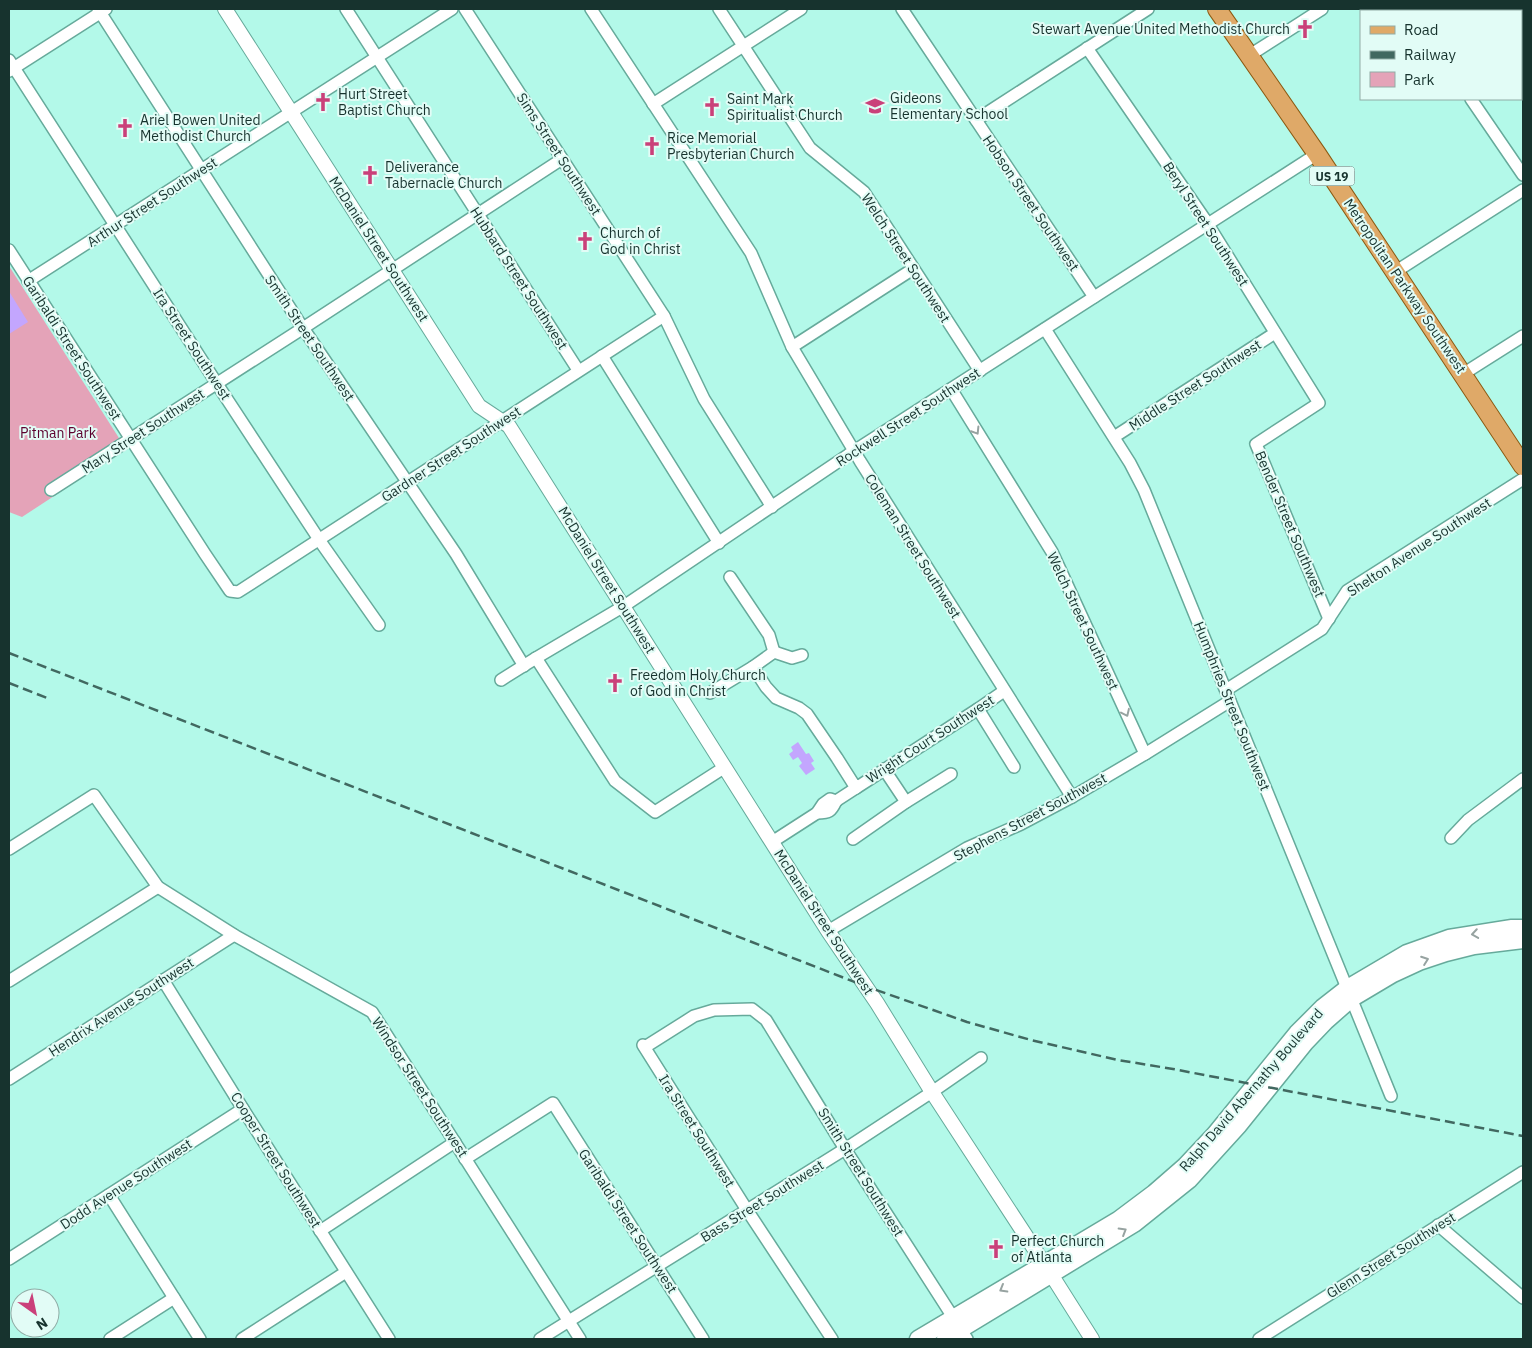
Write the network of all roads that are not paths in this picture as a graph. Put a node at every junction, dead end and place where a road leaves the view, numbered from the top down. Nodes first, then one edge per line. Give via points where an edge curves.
1 (225, 9) edge
2 (346, 9) edge
3 (452, 9) edge
4 (464, 9) edge
5 (591, 9) edge
6 (719, 9) edge
7 (801, 9) edge
8 (902, 9) edge
9 (1148, 9) edge
10 (1218, 9) edge
11 (1322, 9) edge
12 (101, 10) edge
13 (743, 46) junction
14 (1087, 48) junction
15 (1250, 55) junction
16 (376, 57) junction
17 (10, 67) edge
18 (1472, 100) edge
19 (653, 104) junction
20 (290, 112) junction
21 (976, 120) junction
22 (1317, 154) junction
23 (562, 159) junction
24 (201, 170) junction
25 (1523, 175) edge
26 (1523, 190) edge
27 (478, 214) junction
28 (1208, 224) junction
29 (115, 225) junction
30 (9, 250) edge
31 (913, 269) junction
32 (392, 270) junction
33 (1395, 272) junction
34 (28, 281) junction
35 (1094, 297) junction
36 (664, 316) junction
37 (303, 328) junction
38 (1045, 329) junction
39 (1275, 332) junction
40 (1523, 336) edge
41 (792, 347) junction
42 (602, 356) junction
43 (578, 370) junction
44 (980, 370) junction
45 (1463, 374) junction
46 (217, 383) junction
47 (950, 390) junction
48 (1319, 403) joint
49 (502, 421) junction
50 (1114, 437) junction
51 (131, 438) junction
52 (854, 451) junction
53 (1523, 466) edge
54 (1523, 479) edge
55 (408, 482) junction
56 (51, 490) dead end
57 (772, 507) junction
58 (320, 539) junction
59 (719, 542) junction
60 (730, 577) dead end
61 (238, 592) joint
62 (624, 606) junction
63 (1329, 618) junction
64 (379, 625) dead end
65 (774, 652) junction
66 (802, 655) dead end
67 (536, 658) junction
68 (524, 666) junction
69 (753, 667) junction
70 (500, 680) dead end
71 (1004, 691) junction
72 (710, 693) dead end
73 (1228, 696) junction
74 (978, 709) junction
75 (1146, 754) junction
76 (725, 767) junction
77 (1014, 767) dead end
78 (884, 769) junction
79 (952, 774) dead end
80 (1523, 779) edge
81 (856, 788) junction
82 (1072, 797) junction
83 (906, 802) junction
84 (1451, 838) dead end
85 (853, 839) dead end
86 (772, 842) junction
87 (9, 849) edge
88 (158, 887) junction
89 (1523, 928) edge
90 (828, 931) junction
91 (234, 935) junction
92 (1523, 940) edge
93 (163, 980) junction
94 (9, 981) edge
95 (1348, 994) junction
96 (752, 1009) joint
97 (981, 1058) dead end
98 (9, 1079) edge
99 (932, 1092) junction
100 (1391, 1096) dead end
101 (243, 1108) junction
102 (455, 1142) junction
103 (845, 1149) junction
104 (466, 1159) junction
105 (1523, 1172) edge
106 (108, 1195) junction
107 (747, 1210) junction
108 (1438, 1225) junction
109 (320, 1231) junction
110 (9, 1259) edge
111 (656, 1267) junction
112 (1048, 1269) junction
113 (346, 1272) junction
114 (174, 1298) junction
115 (1523, 1298) edge
116 (569, 1322) junction
117 (960, 1329) edge
118 (110, 1339) edge
119 (200, 1339) edge
120 (242, 1339) edge
121 (389, 1339) edge
122 (540, 1339) edge
123 (580, 1339) edge
124 (703, 1339) edge
125 (832, 1339) edge
126 (918, 1339) edge
127 (945, 1339) edge
128 (1092, 1339) edge
129 (1259, 1339) edge

1 - 20 street, McDaniel Street Southwest
2 - 16 street, Hubbard Street Southwest
3 - 16 street, Arthur Street Southwest
4 - 23 street, Sims Street Southwest
5 - 19 street, Coleman Street Southwest
6 - 13 street, Welch Street Southwest
7 - 13 street
8 - 21 street, Hobson Street Southwest
9 - 14 street
10 - 15 main road, Metropolitan Parkway Southwest / US 19
11 - 15 street
12 - 17 street
12 - 24 street, Smith Street Southwest
13 - 19 street
13 - 31 street, Welch Street Southwest via 810,148 864,192
14 - 21 street
14 - 28 street, Beryl Street Southwest
15 - 22 main road, Metropolitan Parkway Southwest / US 19
16 - 20 street, Arthur Street Southwest
16 - 27 street, Hubbard Street Southwest
17 - 29 street, Ira Street Southwest
18 - 25 street
19 - 41 street, Coleman Street Southwest via 751,253
20 - 24 street, Arthur Street Southwest
20 - 32 street, McDaniel Street Southwest
21 - 35 street, Hobson Street Southwest
22 - 28 street, Rockwell Street Southwest
22 - 33 main road, Metropolitan Parkway Southwest / US 19
23 - 27 street, Mary Street Southwest
23 - 36 street, Sims Street Southwest
24 - 29 street, Arthur Street Southwest
24 - 37 street, Smith Street Southwest
26 - 33 street
27 - 32 street, Mary Street Southwest
27 - 43 street, Hubbard Street Southwest
28 - 35 street, Rockwell Street Southwest
28 - 39 street, Beryl Street Southwest
29 - 34 street, Arthur Street Southwest
29 - 46 street, Ira Street Southwest
30 - 34 street, Garibaldi Street Southwest
31 - 41 street
31 - 44 street, Welch Street Southwest
32 - 37 street, Mary Street Southwest
32 - 49 street, McDaniel Street Southwest via 479,406
33 - 45 main road, Metropolitan Parkway Southwest / US 19
34 - 51 street, Garibaldi Street Southwest
35 - 38 street, Rockwell Street Southwest
36 - 42 street, Gardner Street Southwest
36 - 57 street, Sims Street Southwest via 704,399
37 - 46 street, Mary Street Southwest
37 - 55 street, Smith Street Southwest
38 - 44 street, Rockwell Street Southwest
38 - 50 street, Humphries Street Southwest
39 - 48 street, Beryl Street Southwest
39 - 50 street, Middle Street Southwest
40 - 45 street
41 - 52 street, Coleman Street Southwest
42 - 43 street, Gardner Street Southwest
42 - 59 street
43 - 49 street, Gardner Street Southwest
44 - 47 street, Rockwell Street Southwest
45 - 53 main road, Metropolitan Parkway Southwest / US 19
46 - 51 street, Mary Street Southwest
46 - 58 street, Ira Street Southwest
47 - 52 street, Rockwell Street Southwest
47 -> 75 street, Welch Street Southwest via 1052,552
48 - 63 street, Bender Street Southwest via 1256,444
49 - 55 street, Gardner Street Southwest
49 - 62 street, McDaniel Street Southwest via 509,426
50 - 73 street, Humphries Street Southwest via 1144,490
51 - 56 street, Mary Street Southwest
51 - 61 street, Garibaldi Street Southwest via 230,591
52 - 57 street, Rockwell Street Southwest
52 - 71 street, Coleman Street Southwest
54 - 63 street, Shelton Avenue Southwest via 1347,591
55 - 58 street, Gardner Street Southwest
55 - 68 street, Smith Street Southwest
57 - 59 street, Rockwell Street Southwest
58 - 61 street, Gardner Street Southwest
58 - 64 street, Ira Street Southwest
59 - 62 street, Rockwell Street Southwest
60 - 65 street via 769,635
62 - 67 street, Rockwell Street Southwest
62 - 76 street, McDaniel Street Southwest
63 - 73 street, Shelton Avenue Southwest via 1322,629
65 - 66 street via 792,658
65 - 69 street
67 - 68 street, Rockwell Street Southwest
67 - 76 street via 615,781 655,812
68 - 70 street, Rockwell Street Southwest
69 - 72 street
69 - 81 street, Wright Court Southwest via 776,698 807,714
71 - 74 street, Wright Court Southwest
71 - 82 street, Coleman Street Southwest
73 - 75 street, Stephens Street Southwest
73 - 95 street, Humphries Street Southwest
74 - 77 street
74 - 78 street, Wright Court Southwest
75 - 82 street, Stephens Street Southwest
76 - 86 street, McDaniel Street Southwest
78 - 81 street, Wright Court Southwest
78 - 83 street
79 - 83 street
80 - 84 street via 1468,820
81 - 86 street, Wright Court Southwest via 836,801 830,799 817,813
82 - 90 street, Stephens Street Southwest via 967,848
83 - 85 street
86 - 90 street, McDaniel Street Southwest
87 - 88 street, Windsor Street Southwest via 94,795
88 - 91 street, Windsor Street Southwest
88 - 94 street
89 -> 95 main road, Ralph David Abernathy Boulevard via 1449,938 1407,953
90 - 99 street, McDaniel Street Southwest
91 - 93 street, Hendrix Avenue Southwest
91 - 102 street, Windsor Street Southwest via 372,1012
95 -> 92 main road, Ralph David Abernathy Boulevard via 1446,953
93 - 98 street, Hendrix Avenue Southwest
93 - 101 street, Cooper Street Southwest
95 - 100 street, Humphries Street Southwest
95 - 112 main road, Ralph David Abernathy Boulevard via 1323,1007 1297,1033 1215,1134 1172,1178
96 - 103 street, Smith Street Southwest via 766,1020
96 - 107 street, Ira Street Southwest via 714,1010 694,1016 644,1046
97 - 99 street, Bass Street Southwest
99 - 103 street, Bass Street Southwest
99 - 112 street, McDaniel Street Southwest
101 - 106 street, Dodd Avenue Southwest
101 - 109 street, Cooper Street Southwest
102 - 104 street, Windsor Street Southwest
102 - 109 street
103 - 107 street, Bass Street Southwest
103 - 117 street, Smith Street Southwest
104 - 111 street, Garibaldi Street Southwest via 552,1103
104 - 116 street, Windsor Street Southwest
105 - 108 street, Glenn Street Southwest
106 - 110 street, Dodd Avenue Southwest
106 - 114 street
107 - 111 street, Bass Street Southwest
107 - 125 street, Ira Street Southwest
108 - 115 street
108 - 129 street, Glenn Street Southwest
109 - 113 street, Cooper Street Southwest
111 - 116 street, Bass Street Southwest
111 - 124 street, Garibaldi Street Southwest
112 - 117 main road, Ralph David Abernathy Boulevard
112 - 128 street, McDaniel Street Southwest
113 - 120 street
113 - 121 street, Cooper Street Southwest
114 - 118 street
114 - 119 street
116 - 122 street, Bass Street Southwest
116 - 123 street, Windsor Street Southwest
117 - 126 main road, Ralph David Abernathy Boulevard
117 - 127 main road, Ralph David Abernathy Boulevard

